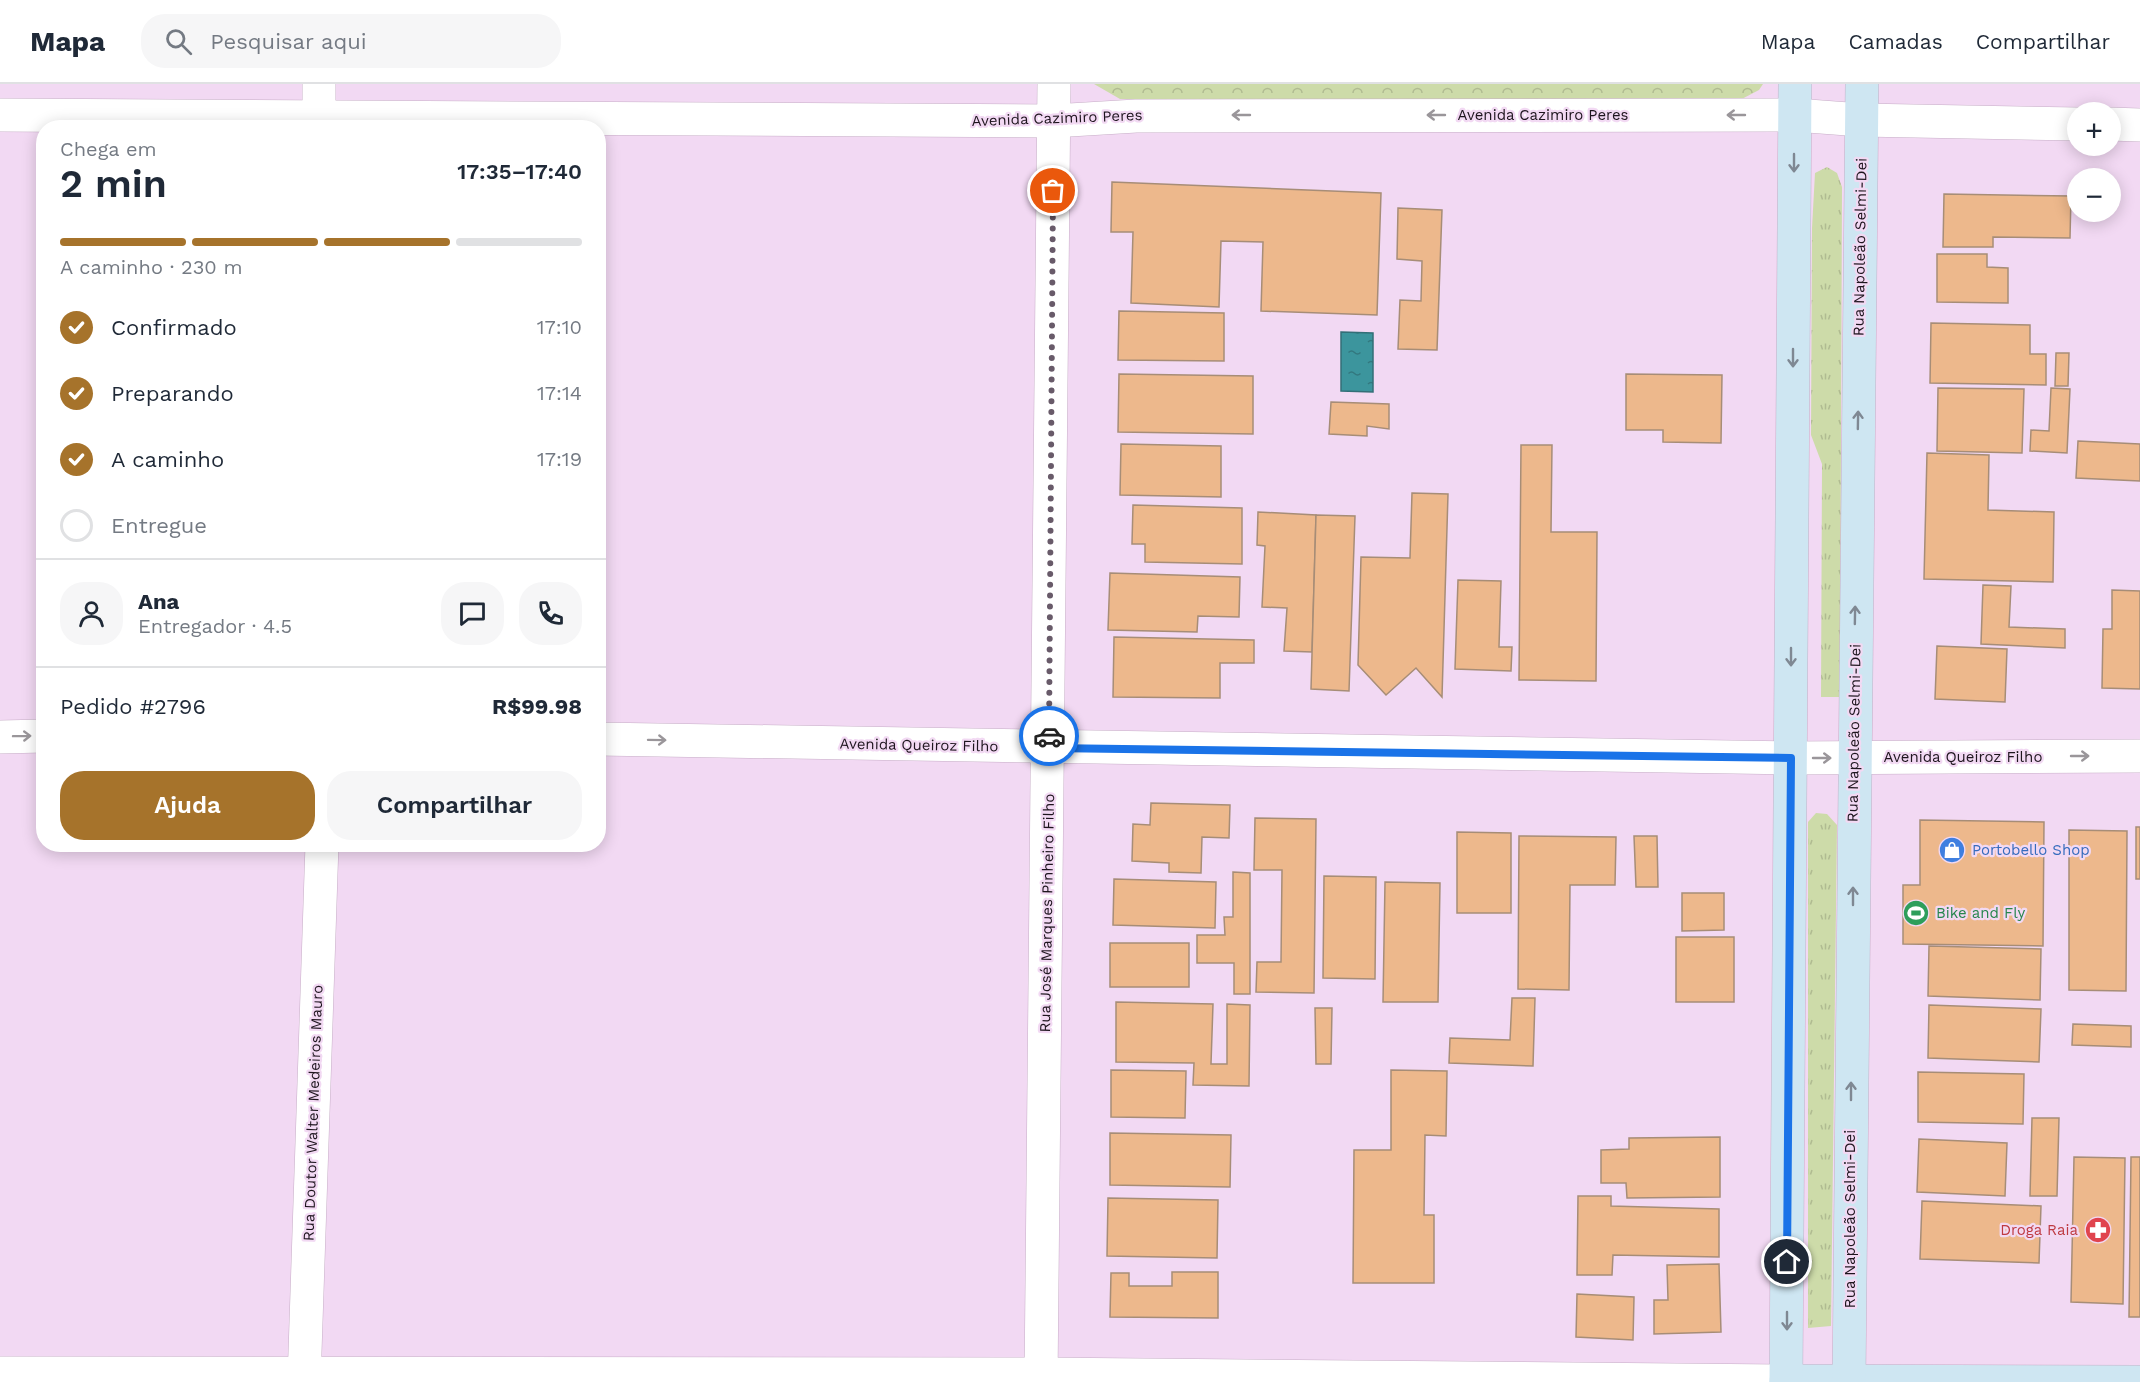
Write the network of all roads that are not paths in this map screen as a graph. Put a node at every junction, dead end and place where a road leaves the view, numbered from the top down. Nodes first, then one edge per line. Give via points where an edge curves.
1 (319, 84) edge
2 (1054, 84) edge
3 (1862, 84) edge
4 (1795, 100) edge
5 (0, 115) edge
6 (199, 120) edge
7 (319, 120) edge
8 (1861, 120) junction
9 (1053, 122) junction
10 (606, 123) edge
11 (2067, 124) edge
12 (2121, 124) edge
13 (2140, 125) edge
14 (36, 736) edge
15 (0, 737) edge
16 (606, 739) edge
17 (1049, 748) junction
18 (2140, 756) edge
19 (1791, 758) junction
20 (1854, 758) junction
21 (322, 852) edge
22 (0, 1373) edge
23 (304, 1377) edge
24 (1042, 1378) edge
25 (1849, 1381) edge
26 (1786, 1382) edge
27 (2140, 1382) edge

1 - 7 street
2 - 9 street, Rua José Marques Pinheiro Filho
3 - 8 main road, Rua Napoleão Selmi-Dei
4 - 8 street, Avenida Cazimiro Peres
4 -> 9 street, Avenida Cazimiro Peres via 1148,116
4 -> 19 main road
5 - 6 street, Avenida Cazimiro Peres
8 - 11 street, Avenida Cazimiro Peres
20 -> 8 main road, Rua Napoleão Selmi-Dei
9 - 10 street, Avenida Cazimiro Peres
9 - 17 street, Rua José Marques Pinheiro Filho
12 - 13 street
15 -> 14 street
16 -> 17 street, Avenida Queiroz Filho
17 - 19 street, Avenida Queiroz Filho
17 - 24 street, Rua José Marques Pinheiro Filho
20 -> 18 street, Avenida Queiroz Filho
19 -> 20 street, Avenida Queiroz Filho
19 -> 26 main road
25 -> 20 main road, Rua Napoleão Selmi-Dei
21 - 23 street, Rua Doutor Walter Medeiros Mauro
22 - 23 street
23 - 24 street
24 - 26 street
25 - 26 main road
25 - 27 main road

